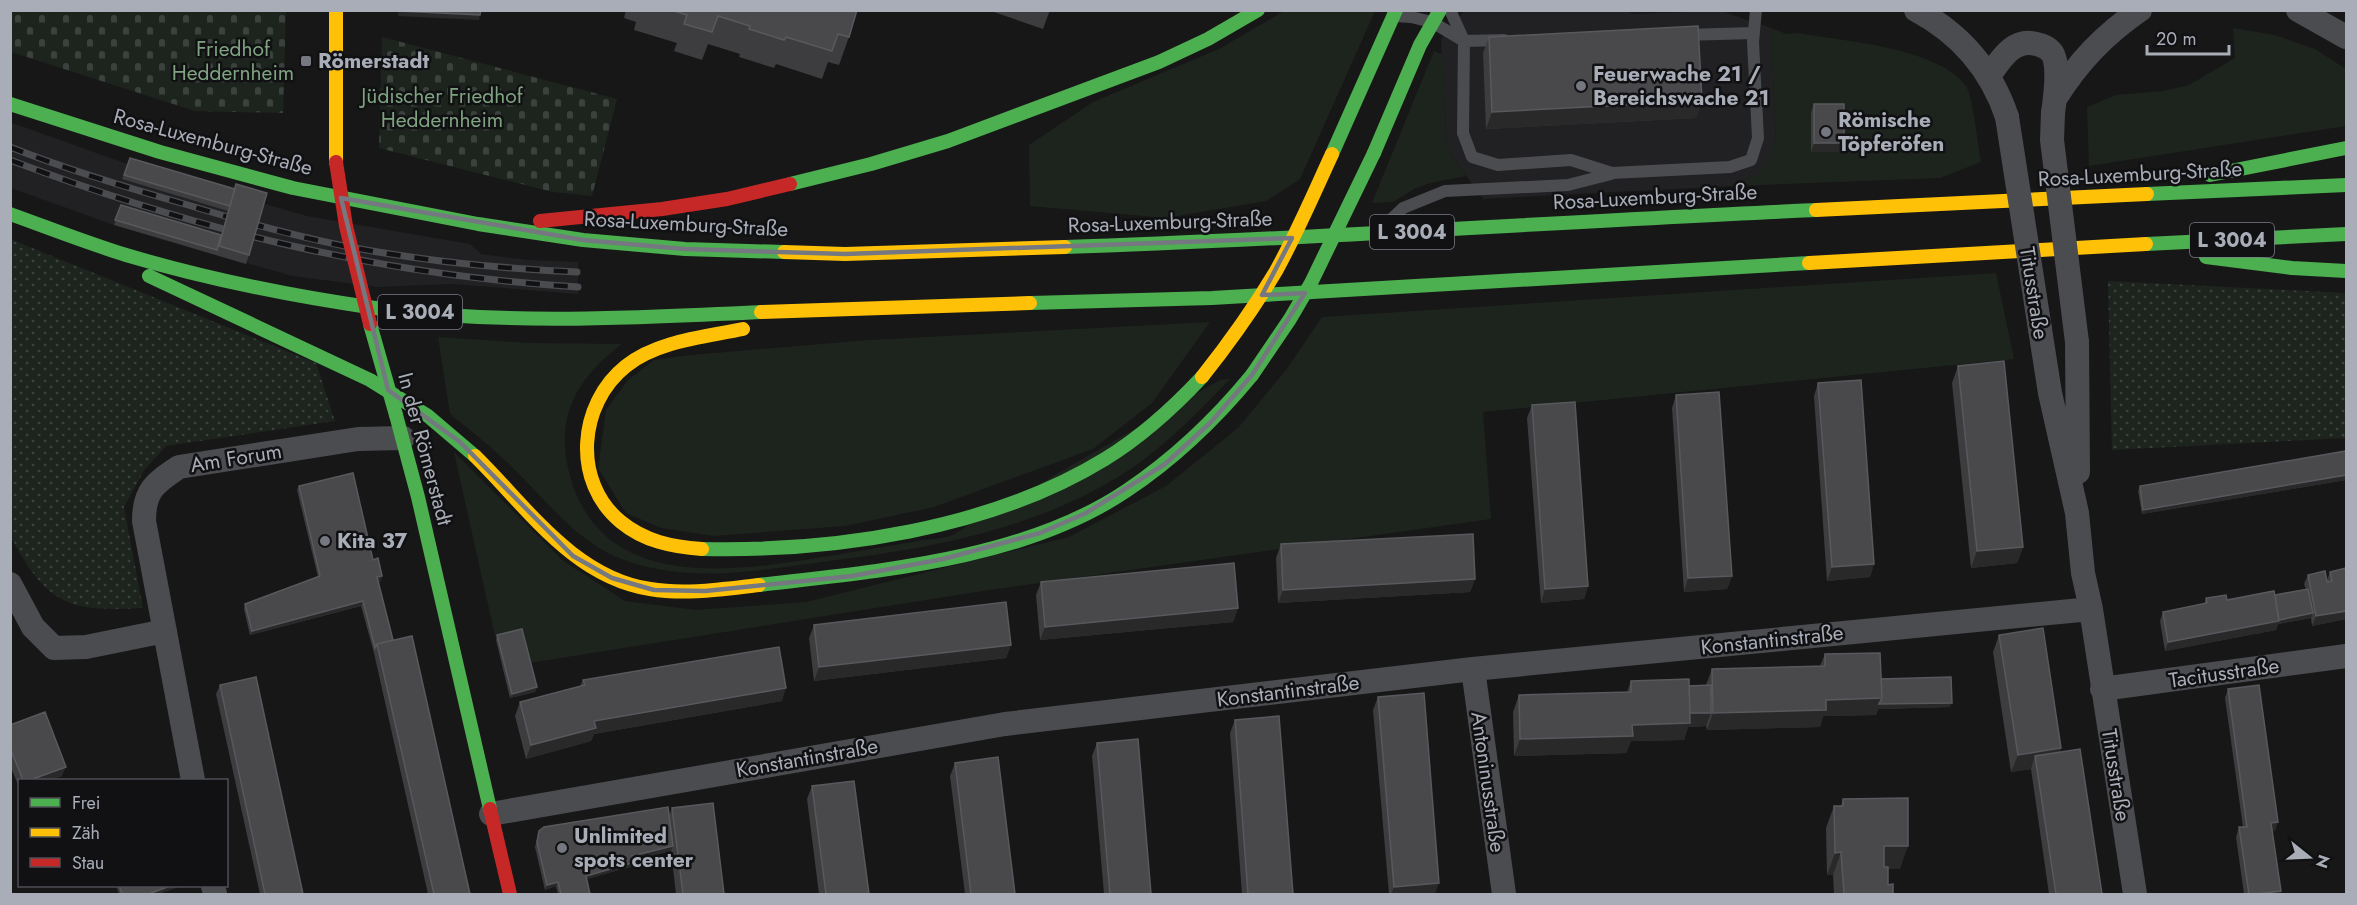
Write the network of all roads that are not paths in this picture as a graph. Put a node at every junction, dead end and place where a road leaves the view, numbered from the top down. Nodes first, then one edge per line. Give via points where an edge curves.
1 (336, 10) edge
2 (1258, 10) edge
3 (1450, 10) edge
4 (1756, 10) edge
5 (1916, 10) edge
6 (2140, 10) edge
7 (2298, 10) edge
8 (1395, 14) edge
9 (1436, 16) edge
10 (1754, 33) junction
11 (1672, 35) edge
12 (2346, 37) edge
13 (1522, 40) edge
14 (1464, 41) junction
15 (1989, 76) junction
16 (10, 104) edge
17 (2054, 106) junction
18 (2346, 148) edge
19 (1612, 173) junction
20 (2346, 185) edge
21 (2096, 197) junction
22 (10, 214) edge
23 (478, 224) junction
24 (61, 234) junction
25 (1376, 234) junction
26 (2346, 234) edge
27 (2118, 247) junction
28 (2346, 271) edge
29 (842, 309) junction
30 (403, 438) junction
31 (2077, 513) junction
32 (10, 584) edge
33 (2091, 609) junction
34 (165, 631) junction
35 (2346, 656) edge
36 (1473, 669) junction
37 (2102, 689) junction
38 (193, 779) edge
39 (491, 814) junction
40 (510, 894) edge
41 (1504, 894) edge
42 (2134, 894) edge

1 - 30 main road, In der Römerstadt, bridge via 336,162 349,244
2 - 23 main road via 1159,62 948,141 871,164 727,199 567,220
3 - 14 lane
4 - 10 lane
5 - 15 street, Titusstraße via 1964,44
6 - 17 street via 2093,47 2072,72
7 - 12 street
8 - 9 lane
8 - 29 main road, bridge via 1267,286 1202,377 1163,417 1118,451 1069,479 971,514 868,538 755,549 686,548 642,536 613,515 600,498 588,467 586,435 590,415 610,380 642,356 673,344
9 - 14 lane
9 - 24 main road, bridge via 1311,283 1252,375 1212,422 1165,464 1130,488 1040,533 943,559 852,576 677,592 612,578 573,555 460,442 395,394
10 - 11 lane
10 - 19 lane via 1758,138 1751,160 1730,167
13 - 14 lane
14 - 19 lane via 1463,133 1472,157 1498,165 1571,160
15 - 17 street, Titusstraße via 2013,47 2031,43 2049,49 2054,57
15 - 31 street, Titusstraße, bridge via 2007,117 2050,393
16 - 23 main road, Rosa-Luxemburg-Straße / L 3004 via 160,152 293,188
17 - 31 street, Titusstraße, bridge via 2052,140 2077,342
18 - 21 main road
19 - 25 lane via 1568,185 1445,191 1403,208
20 - 21 main road, Rosa-Luxemburg-Straße / L 3004
21 - 25 main road, Rosa-Luxemburg-Straße / L 3004
22 - 24 main road, L 3004
23 - 25 main road, Rosa-Luxemburg-Straße / L 3004 via 583,240 685,249 845,254
24 - 29 main road, L 3004 via 214,278 387,309 574,320
26 - 27 main road, L 3004
27 - 28 main road
27 - 29 main road, L 3004 via 1212,298
30 - 34 street, Am Forum via 358,439 179,467 161,479 144,504 144,521
30 - 39 main road, In der Römerstadt
31 - 33 street, Titusstraße
32 - 34 street via 33,627 54,648 86,647
33 - 36 street, Konstantinstraße
33 - 37 street, Titusstraße
34 - 38 street, Am Forum
35 - 37 street, Tacitusstraße
36 - 39 street, Konstantinstraße via 1005,724
36 - 41 street, Antoninusstraße
37 - 42 street, Titusstraße
39 - 40 main road, In der Römerstadt

